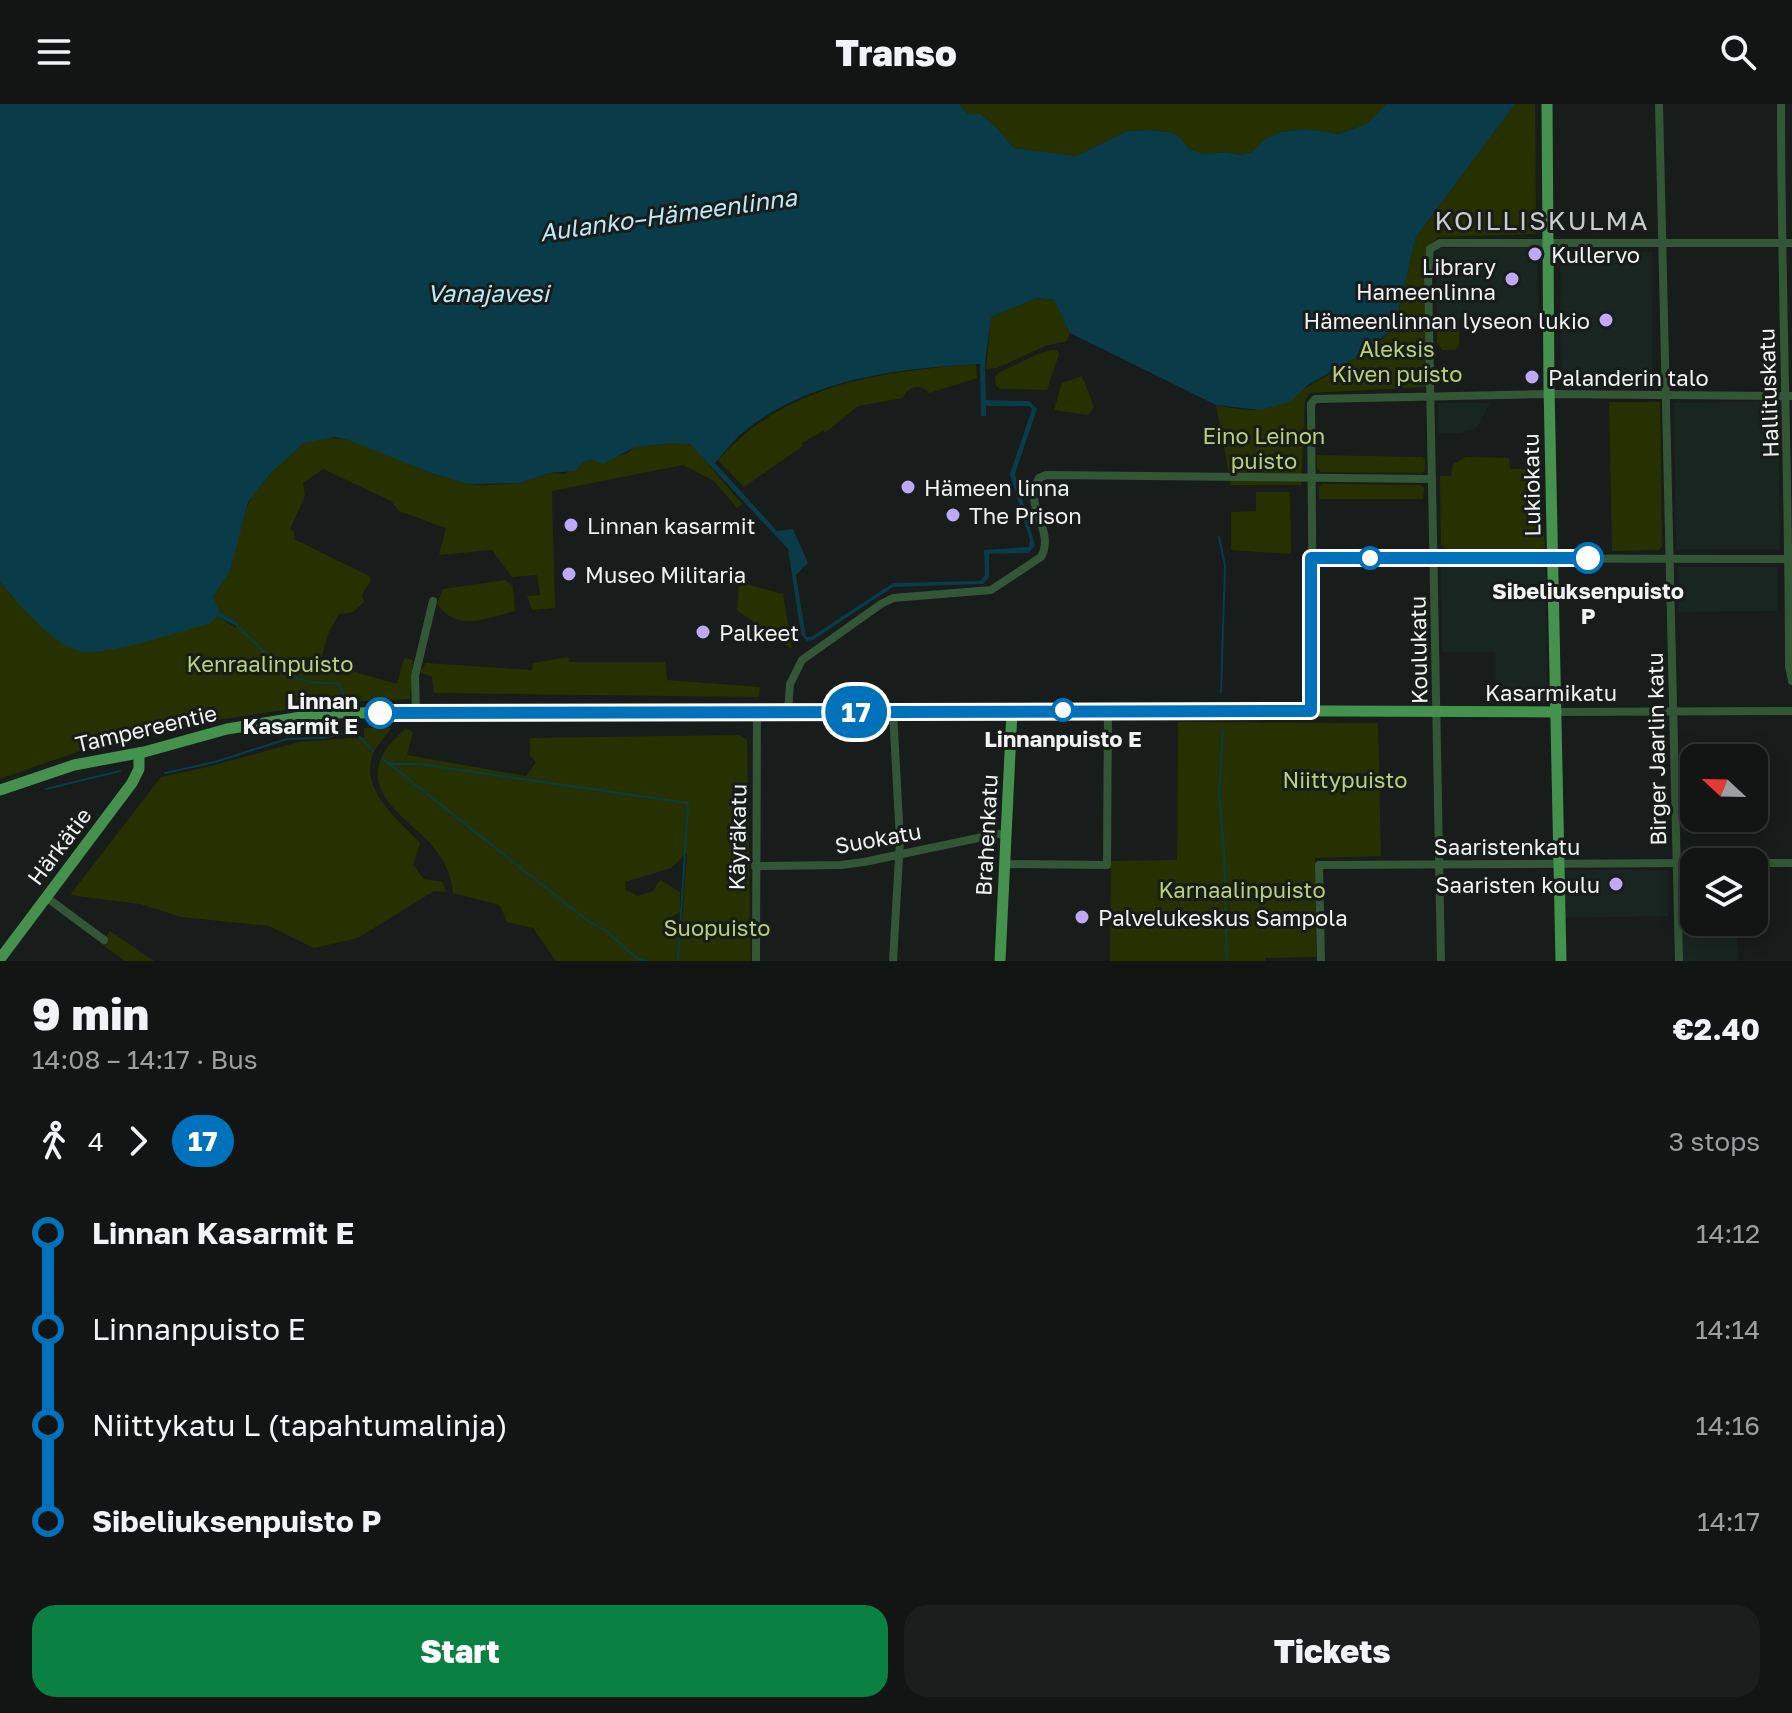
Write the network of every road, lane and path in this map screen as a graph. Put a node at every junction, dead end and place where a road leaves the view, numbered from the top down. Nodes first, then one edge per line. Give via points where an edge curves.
1 (1547, 104) edge
2 (1659, 104) edge
3 (1781, 104) edge
4 (1548, 242) junction
5 (1661, 243) junction
6 (1787, 244) edge
7 (1788, 330) edge
8 (1549, 394) junction
9 (1664, 394) junction
10 (1790, 396) edge
11 (1431, 397) junction
12 (1311, 479) junction
13 (1432, 479) junction
14 (1433, 557) junction
15 (1311, 558) junction
16 (1553, 558) junction
17 (1670, 559) junction
18 (1791, 559) edge
19 (433, 601) dead end
20 (1792, 681) edge
21 (1108, 710) junction
22 (1012, 711) junction
23 (1311, 711) junction
24 (1792, 711) edge
25 (788, 712) junction
26 (893, 712) junction
27 (1437, 712) junction
28 (1556, 712) junction
29 (1673, 712) junction
30 (416, 713) junction
31 (757, 713) junction
32 (139, 753) junction
33 (0, 790) edge
34 (1006, 834) junction
35 (900, 853) junction
36 (1768, 863) edge
37 (1792, 863) edge
38 (1005, 864) junction
39 (1439, 864) junction
40 (1558, 864) junction
41 (1677, 864) junction
42 (1680, 864) edge
43 (755, 866) junction
44 (46, 897) junction
45 (104, 940) dead end
46 (0, 959) edge
47 (756, 961) edge
48 (893, 961) edge
49 (1000, 961) edge
50 (1321, 961) edge
51 (1441, 961) edge
52 (1561, 961) edge
53 (1679, 961) edge

1 - 4 main road, Lukiokatu
2 - 5 street, Birger Jaarlin katu
3 - 6 street, Hallituskatu
4 - 5 street
4 - 8 main road, Lukiokatu
4 - 11 street, Koulukatu via 1434,244 1428,255
5 - 6 street
5 - 9 street, Birger Jaarlin katu
6 - 7 street, Hallituskatu
7 - 10 street, Hallituskatu
8 - 9 street
8 - 11 street
8 - 16 main road, Lukiokatu
9 - 10 street
9 - 17 street, Birger Jaarlin katu
10 - 18 street, Hallituskatu
11 - 12 street via 1315,399
11 - 13 street, Koulukatu
12 - 13 street
12 - 15 street
12 - 25 street via 1039,478 1032,497 1044,535 1041,557 991,590 893,598 881,604 802,660 790,684
13 - 14 street, Koulukatu
14 - 15 street
14 - 16 street
14 - 27 street, Koulukatu
15 - 23 street
16 - 17 street
16 - 28 main road, Lukiokatu
17 - 18 street
17 - 29 street, Birger Jaarlin katu
18 - 20 street, Hallituskatu
19 - 30 street via 415,676
21 - 22 main road, Tampereentie
21 - 23 main road, Tampereentie
21 - 38 street via 1107,865
22 - 26 main road, Tampereentie
22 - 34 main road, Brahenkatu
23 - 27 main road, Kasarmikatu
24 - 29 street, Kasarmikatu
25 - 26 main road, Tampereentie
25 - 31 main road, Tampereentie
26 - 35 street
27 - 28 main road, Kasarmikatu
27 - 39 street, Koulukatu
28 - 29 street, Kasarmikatu
28 - 40 main road, Lukiokatu
29 - 41 street, Birger Jaarlin katu
30 - 31 main road, Tampereentie
30 - 32 main road, Tampereentie via 326,713 270,720
31 - 43 street, Käyräkatu
32 - 33 main road, Tampereentie via 74,765
32 - 44 main road, Härkätie via 132,783
34 - 35 street, Suokatu
34 - 38 main road, Brahenkatu
35 - 43 street, Suokatu via 841,865
35 - 48 street
36 - 37 street
38 - 49 main road, Brahenkatu
39 - 40 street, Saaristenkatu
39 - 50 street, Saaristenkatu via 1319,865
39 - 51 street, Koulukatu
40 - 41 street, Saaristenkatu
40 - 52 main road, Lukiokatu
41 - 42 street, Saaristenkatu
41 - 53 street, Birger Jaarlin katu
43 - 47 street, Käyräkatu
44 - 45 street
44 - 46 main road, Härkätie

